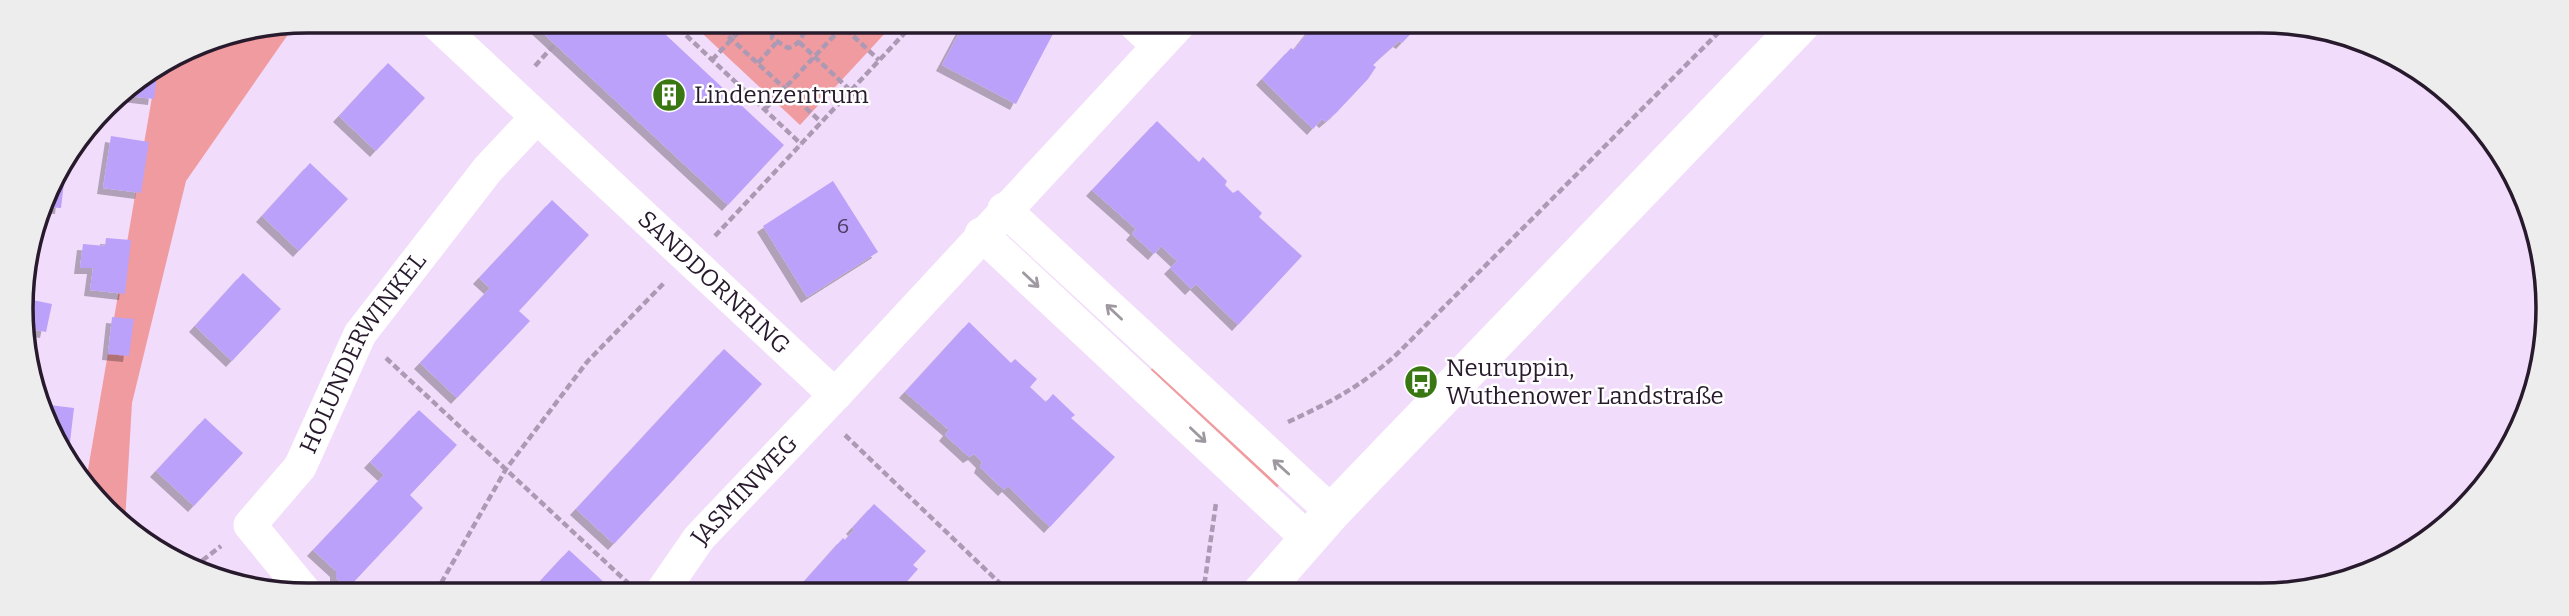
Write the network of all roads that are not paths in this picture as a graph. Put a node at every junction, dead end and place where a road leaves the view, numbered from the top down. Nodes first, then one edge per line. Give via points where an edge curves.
1 (447, 33) edge
2 (1144, 33) edge
3 (1170, 33) edge
4 (1792, 33) edge
5 (1158, 46) junction
6 (537, 117) junction
7 (1004, 209) junction
8 (981, 234) junction
9 (827, 402) junction
10 (1320, 526) junction
11 (296, 582) edge
12 (667, 583) edge
13 (1270, 583) edge

1 - 6 street, SANDDORNRING
2 - 5 street
3 - 5 street
4 - 10 main road
5 - 7 street
6 - 9 street, SANDDORNRING via 691,262
6 - 11 street, HOLUNDERWINKEL via 488,169 360,334 300,467 250,525
7 - 8 street
10 -> 7 street
8 - 9 street
8 -> 10 street
9 - 12 street, JASMINWEG via 699,538
10 - 13 main road

